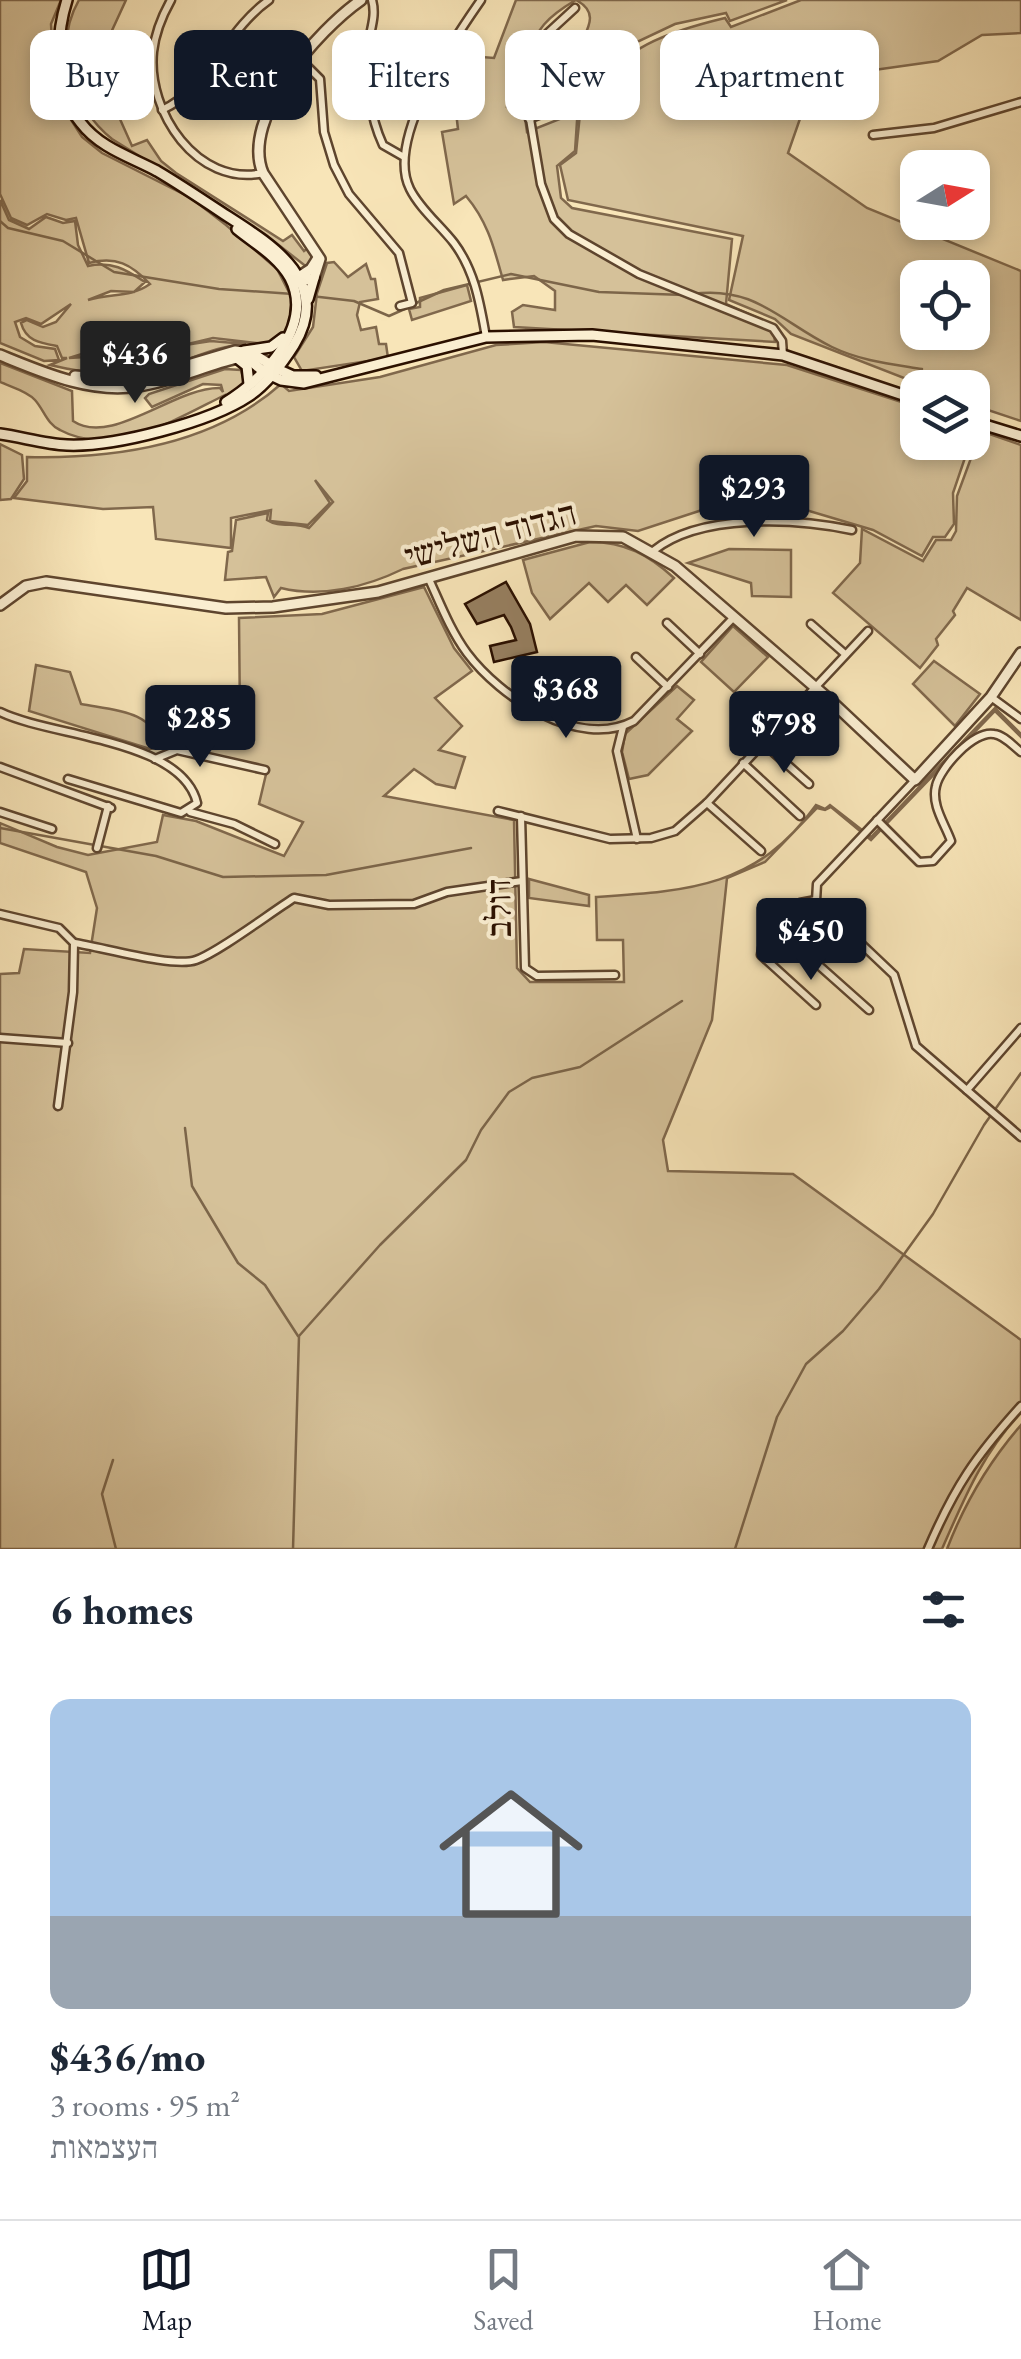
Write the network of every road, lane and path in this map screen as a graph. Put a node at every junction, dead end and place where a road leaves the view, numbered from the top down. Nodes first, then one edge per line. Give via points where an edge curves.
1 (67, 0) edge
2 (171, 0) edge
3 (269, 0) edge
4 (362, 0) edge
5 (372, 0) edge
6 (481, 0) edge
7 (575, 8) dead end
8 (551, 30) edge
9 (312, 47) edge
10 (312, 71) edge
11 (1021, 102) edge
12 (162, 110) junction
13 (267, 120) edge
14 (530, 120) edge
15 (873, 134) dead end
16 (404, 156) junction
17 (263, 173) junction
18 (319, 256) junction
19 (314, 278) junction
20 (297, 280) junction
21 (307, 302) junction
22 (400, 306) dead end
23 (289, 333) junction
24 (486, 337) junction
25 (290, 350) junction
26 (0, 354) edge
27 (241, 354) junction
28 (783, 355) junction
29 (271, 371) junction
30 (300, 376) junction
31 (328, 378) junction
32 (250, 384) junction
33 (900, 394) edge
34 (205, 414) junction
35 (990, 427) edge
36 (0, 434) edge
37 (1021, 436) edge
38 (852, 530) dead end
39 (653, 550) junction
40 (428, 577) junction
41 (0, 604) edge
42 (734, 618) junction
43 (667, 623) dead end
44 (811, 624) dead end
45 (868, 630) dead end
46 (700, 654) junction
47 (845, 654) junction
48 (1021, 654) edge
49 (636, 658) dead end
50 (814, 687) junction
51 (668, 688) junction
52 (991, 697) junction
53 (0, 712) edge
54 (1021, 719) edge
55 (624, 726) junction
56 (762, 742) junction
57 (1021, 752) edge
58 (154, 760) junction
59 (743, 762) junction
60 (0, 767) edge
61 (264, 770) dead end
62 (68, 779) dead end
63 (915, 780) junction
64 (809, 784) dead end
65 (707, 803) junction
66 (0, 812) edge
67 (189, 812) junction
68 (498, 812) dead end
69 (521, 816) junction
70 (800, 816) dead end
71 (877, 820) junction
72 (52, 829) dead end
73 (637, 840) junction
74 (275, 844) dead end
75 (98, 848) dead end
76 (761, 851) dead end
77 (522, 881) junction
78 (816, 900) junction
79 (0, 914) edge
80 (778, 928) junction
81 (74, 943) junction
82 (615, 975) dead end
83 (816, 1004) dead end
84 (869, 1010) dead end
85 (1021, 1028) edge
86 (0, 1038) edge
87 (68, 1044) junction
88 (967, 1090) junction
89 (58, 1106) dead end
90 (1021, 1137) edge
91 (1021, 1406) edge
92 (928, 1549) edge

1 - 20 main road via 60,62 80,124 273,248
2 - 12 street via 153,52
3 - 12 street via 230,38 188,95
4 - 9 main road
5 - 16 street via 372,108 383,146
6 - 16 street via 428,89
7 - 8 street
10 - 22 street via 320,79 324,132 341,180 403,262 412,302
11 - 15 street via 934,128
12 - 17 street via 178,137 204,160 236,177
13 - 17 main road via 256,155
14 - 28 street via 545,198 561,228 662,285 766,324 779,334
16 - 24 street via 412,194 470,271
17 - 18 main road
18 - 19 main road
18 - 20 main road
19 - 20 main road
19 - 21 main road
20 - 21 main road
20 - 23 main road
21 - 25 main road via 306,320
23 - 27 main road via 271,347
23 - 29 main road
24 - 28 main road via 592,335
24 - 31 main road
25 - 29 main road
25 - 30 main road
26 - 27 main road via 33,368 130,381 227,352
27 - 29 main road
27 - 32 main road
28 - 33 main road
29 - 30 main road
29 - 31 main road via 304,382
29 - 32 main road
29 - 34 main road via 248,397
30 - 31 main road
32 - 34 main road
34 - 36 main road via 103,443 66,445
35 - 37 main road
38 - 39 street via 740,522 670,538
39 - 40 main road, הגדוד השלישי via 610,534 576,536
39 - 42 main road, הגדוד השלישי
40 - 41 main road, הגדוד השלישי via 351,598 272,607 226,608 54,582 26,586
40 - 55 street via 458,640 508,693 573,724
42 - 46 street
42 - 50 main road, הגדוד השלישי
43 - 46 street
44 - 47 street
45 - 47 street
46 - 51 street
47 - 50 street
48 - 52 main road
49 - 51 street
50 - 56 street
50 - 63 main road, הגדוד השלישי
51 - 55 street
52 - 54 street
52 - 63 main road
53 - 58 street
55 - 73 street via 617,752
56 - 59 street
56 - 64 street
57 - 71 street via 1002,736 986,734 941,775 936,798 951,840 933,861 919,862
58 - 61 street via 177,750
58 - 67 street via 188,783 197,804
59 - 65 street
59 - 70 street
60 - 75 street via 110,807
62 - 67 street
63 - 71 street
65 - 73 street via 675,831
65 - 76 street
66 - 72 street
67 - 74 street
68 - 69 street
69 - 73 street via 577,833
69 - 77 street, דולב
71 - 78 street via 817,884
77 - 81 street via 414,904 329,905 294,898 194,961
77 - 82 street, דולב via 530,973
78 - 80 street via 800,903
78 - 88 street via 894,975 916,1046
79 - 81 street via 59,928
80 - 83 street via 760,956
80 - 84 street
81 - 87 street
85 - 88 street
86 - 87 street
87 - 89 street
88 - 90 street
91 - 92 street via 976,1455

